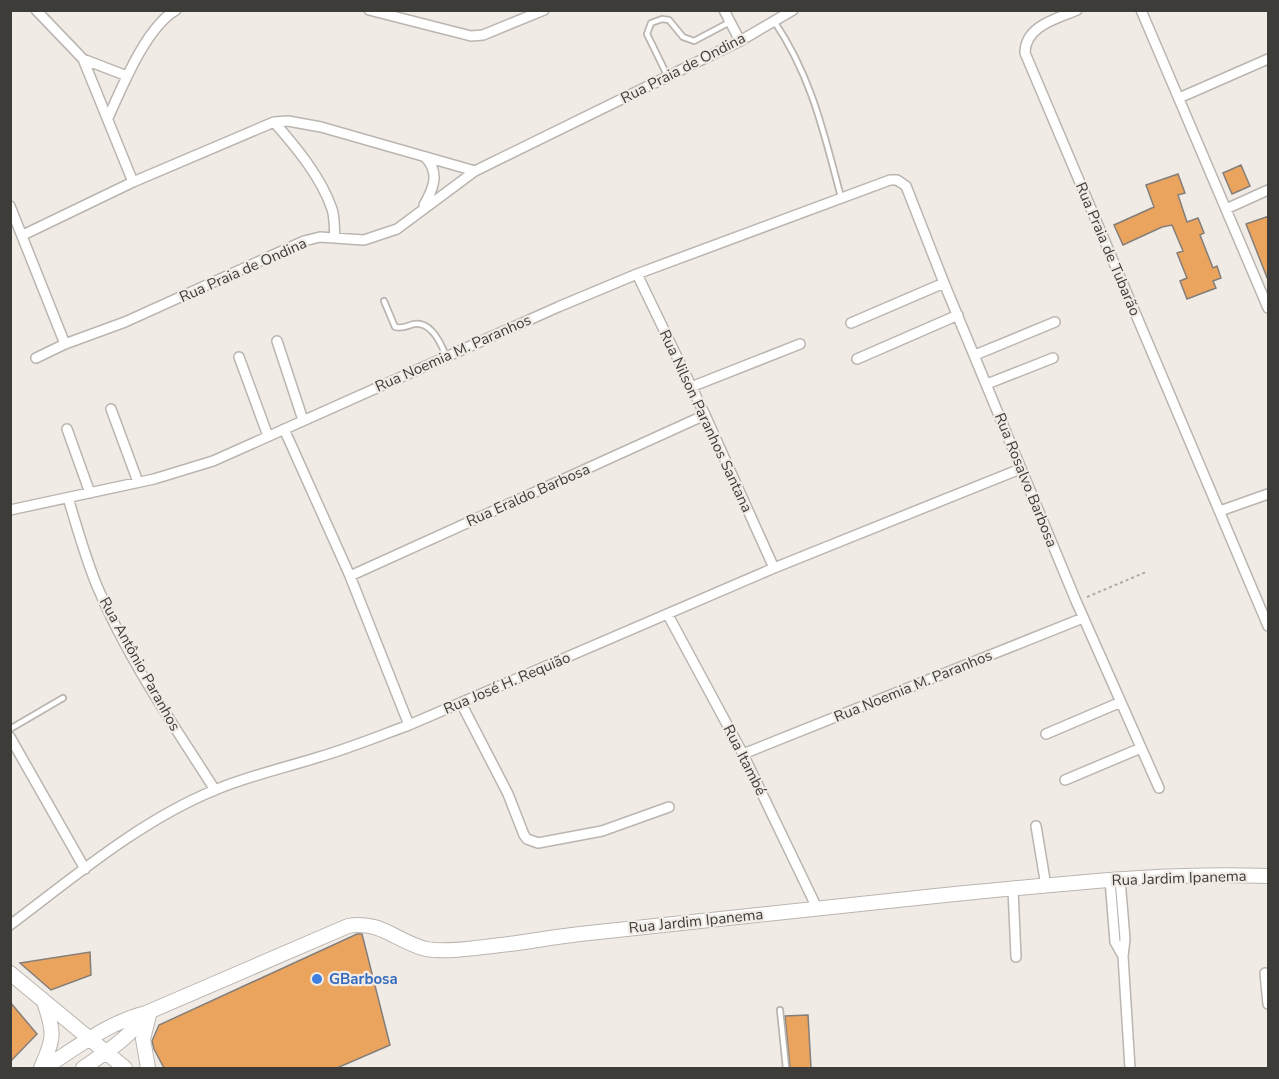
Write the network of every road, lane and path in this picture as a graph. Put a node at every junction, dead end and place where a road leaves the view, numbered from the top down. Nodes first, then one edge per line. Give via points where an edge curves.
1 (36, 10) edge
2 (176, 10) edge
3 (369, 10) edge
4 (544, 10) edge
5 (724, 10) edge
6 (793, 10) edge
7 (1077, 10) edge
8 (1141, 10) edge
9 (774, 21) junction
10 (730, 22) junction
11 (740, 41) junction
12 (83, 59) junction
13 (1269, 59) edge
14 (127, 76) junction
15 (668, 77) junction
16 (1179, 98) junction
17 (108, 118) junction
18 (274, 122) junction
19 (425, 156) junction
20 (475, 171) junction
21 (890, 180) joint
22 (133, 182) junction
23 (1269, 190) edge
24 (841, 198) junction
25 (10, 206) edge
26 (423, 208) junction
27 (1226, 209) junction
28 (23, 234) junction
29 (335, 238) junction
30 (637, 274) junction
31 (944, 283) junction
32 (384, 300) dead end
33 (1269, 308) edge
34 (958, 315) junction
35 (1055, 322) dead end
36 (851, 323) dead end
37 (277, 342) dead end
38 (65, 344) junction
39 (800, 344) dead end
40 (975, 355) junction
41 (446, 356) junction
42 (239, 357) dead end
43 (36, 358) dead end
44 (1053, 358) dead end
45 (857, 359) dead end
46 (987, 384) junction
47 (692, 387) junction
48 (111, 409) dead end
49 (705, 415) junction
50 (303, 420) junction
51 (67, 429) dead end
52 (284, 429) junction
53 (268, 436) junction
54 (1020, 469) junction
55 (138, 482) junction
56 (90, 493) junction
57 (1269, 495) edge
58 (68, 498) junction
59 (10, 510) edge
60 (1220, 511) junction
61 (774, 568) junction
62 (1146, 572) dead end
63 (350, 576) junction
64 (1076, 601) junction
65 (668, 615) junction
66 (1083, 618) junction
67 (1269, 626) edge
68 (63, 698) dead end
69 (1121, 702) junction
70 (461, 703) junction
71 (409, 725) junction
72 (10, 729) edge
73 (1046, 734) dead end
74 (10, 737) edge
75 (1142, 748) junction
76 (743, 754) junction
77 (1065, 780) dead end
78 (1159, 788) dead end
79 (215, 790) junction
80 (669, 807) dead end
81 (1036, 826) dead end
82 (85, 869) junction
83 (1268, 877) edge
84 (1115, 880) junction
85 (1046, 886) junction
86 (1013, 889) junction
87 (817, 908) junction
88 (10, 926) edge
89 (1016, 957) dead end
90 (10, 973) edge
91 (1265, 973) dead end
92 (44, 1000) junction
93 (1269, 1004) edge
94 (780, 1010) dead end
95 (148, 1011) junction
96 (91, 1039) junction
97 (106, 1052) junction
98 (43, 1068) edge
99 (83, 1068) edge
100 (125, 1068) edge
101 (148, 1068) edge
102 (786, 1068) edge
103 (1130, 1068) edge

1 - 12 street
2 - 14 street via 153,32
3 - 4 street via 471,36 483,35
5 - 10 street
6 - 9 street, Rua Praia de Ondina
7 - 60 street, Rua Praia de Tubarão via 1044,24 1028,36 1025,53
8 - 16 street
9 - 11 street, Rua Praia de Ondina
9 - 24 lane via 805,76
10 - 11 street
10 - 15 lane via 694,41 683,37 669,20 651,23 647,34
11 - 15 street, Rua Praia de Ondina
12 - 14 street
12 - 17 street
13 - 16 street
14 - 17 street
15 - 20 street, Rua Praia de Ondina
16 - 27 street
17 - 22 street
18 - 19 street via 321,127
18 - 22 street
18 - 29 street via 296,146 326,195 333,212
19 - 20 street
19 - 26 street via 435,180
20 - 26 street, Rua Praia de Ondina
21 - 24 street, Rua Noemia M. Paranhos
21 - 31 street, Rua Rosalvo Barbosa via 906,186
22 - 28 street
23 - 27 street
24 - 30 street, Rua Noemia M. Paranhos
25 - 28 street
26 - 29 street, Rua Praia de Ondina via 397,229 378,237
27 - 33 street
28 - 38 street
29 - 38 street, Rua Praia de Ondina via 304,241 125,322
30 - 41 street, Rua Noemia M. Paranhos
30 - 47 street, Rua Nilson Paranhos Santana
31 - 34 street, Rua Rosalvo Barbosa
31 - 36 street
32 - 41 lane via 394,327 418,323 424,326 441,342
34 - 40 street, Rua Rosalvo Barbosa
34 - 45 street
35 - 40 street
37 - 50 street
38 - 43 street, Rua Praia de Ondina
39 - 47 street
40 - 46 street, Rua Rosalvo Barbosa
41 - 50 street, Rua Noemia M. Paranhos
42 - 53 street
44 - 46 street
46 - 54 street, Rua Rosalvo Barbosa
47 - 49 street, Rua Nilson Paranhos Santana
48 - 55 street
49 - 61 street, Rua Nilson Paranhos Santana
49 - 63 street, Rua Eraldo Barbosa
50 - 52 street, Rua Noemia M. Paranhos
51 - 56 street
52 - 53 street, Rua Noemia M. Paranhos
52 - 63 street
53 - 55 street, Rua Noemia M. Paranhos via 213,461
54 - 61 street, Rua José H. Requião
54 - 64 street, Rua Rosalvo Barbosa
55 - 56 street, Rua Noemia M. Paranhos
56 - 58 street, Rua Noemia M. Paranhos
57 - 60 street
58 - 59 street, Rua Noemia M. Paranhos
58 - 79 street, Rua Antônio Paranhos via 84,553 113,621
60 - 67 street, Rua Praia de Tubarão
61 - 65 street, Rua José H. Requião
62 - 64 path
63 - 71 street
64 - 66 street, Rua Rosalvo Barbosa
65 - 70 street, Rua José H. Requião
65 - 76 street, Rua Itambé
66 - 69 street, Rua Rosalvo Barbosa
66 - 76 street, Rua Noemia M. Paranhos
68 - 72 lane
69 - 73 street
69 - 75 street, Rua Rosalvo Barbosa
70 - 71 street, Rua José H. Requião
70 - 80 street via 527,839 538,843 602,831
71 - 79 street, Rua José H. Requião
74 - 82 street
75 - 77 street
75 - 78 street, Rua Rosalvo Barbosa
76 - 87 street, Rua Itambé
79 - 82 street, Rua José H. Requião via 171,811
81 - 85 street
82 - 88 street, Rua José H. Requião
83 - 84 street, Rua Jardim Ipanema via 1180,875
84 - 85 street, Rua Jardim Ipanema
84 - 103 street via 1115,942 1123,956
85 - 86 street, Rua Jardim Ipanema
86 - 87 street, Rua Jardim Ipanema
86 - 89 street
87 - 95 street, Rua Jardim Ipanema via 438,950 413,945 361,923
90 - 92 street
91 - 93 street
92 - 96 street
92 - 98 street via 52,1034
94 - 102 lane
95 - 96 street, Rua Jardim Ipanema
95 - 97 street, Rua Jardim Ipanema via 135,1028
95 - 101 street via 143,1039
96 - 97 street
96 - 98 street, Rua Jardim Ipanema
97 - 99 street, Rua Jardim Ipanema
97 - 100 street

